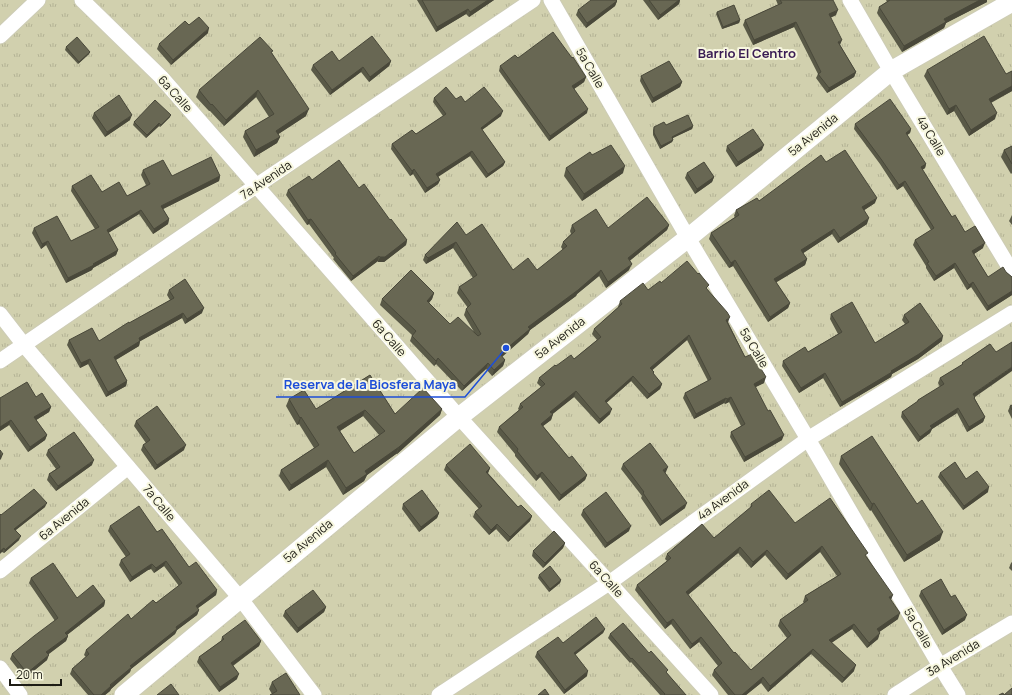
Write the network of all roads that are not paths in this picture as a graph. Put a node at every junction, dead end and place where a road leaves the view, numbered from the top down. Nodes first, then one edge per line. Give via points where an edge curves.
1 (38, 0) edge
2 (82, 0) edge
3 (533, 0) edge
4 (551, 0) edge
5 (850, 0) edge
6 (1012, 2) edge
7 (0, 36) edge
8 (891, 71) junction
9 (256, 186) junction
10 (688, 238) junction
11 (1012, 272) edge
12 (1012, 313) edge
13 (0, 314) edge
14 (24, 345) junction
15 (0, 361) edge
16 (459, 417) junction
17 (808, 438) junction
18 (128, 467) junction
19 (0, 570) edge
20 (609, 583) junction
21 (240, 598) junction
22 (1012, 623) edge
23 (940, 666) junction
24 (0, 668) edge
25 (20, 695) edge
26 (124, 695) edge
27 (314, 695) edge
28 (440, 695) edge
29 (711, 695) edge
30 (895, 695) edge
31 (958, 695) edge

1 - 7 street
2 - 9 street, 6a Calle via 161,77
3 - 9 street, 7a Avenida
4 - 10 street, 5a Calle
5 - 8 street, 4a Calle
6 - 8 street, 5a Avenida
8 - 10 street, 5a Avenida
8 - 11 street, 4a Calle
9 - 14 street, 7a Avenida
9 - 16 street, 6a Calle
10 - 16 street, 5a Avenida
10 - 17 street, 5a Calle
12 - 17 street, 4a Avenida
13 - 14 street, 7a Calle
14 - 15 street, 7a Avenida
14 - 18 street, 7a Calle
16 - 20 street, 6a Calle
16 - 21 street, 5a Avenida
17 - 20 street, 4a Avenida
17 - 23 street, 5a Calle
18 - 19 street, 6a Avenida
18 - 21 street, 7a Calle
20 - 28 street, 4a Avenida
20 - 29 street, 6a Calle
21 - 26 street, 5a Avenida
21 - 27 street, 7a Calle
22 - 23 street, 3a Avenida
23 - 30 street, 3a Avenida
23 - 31 street, 5a Calle
24 - 25 street

